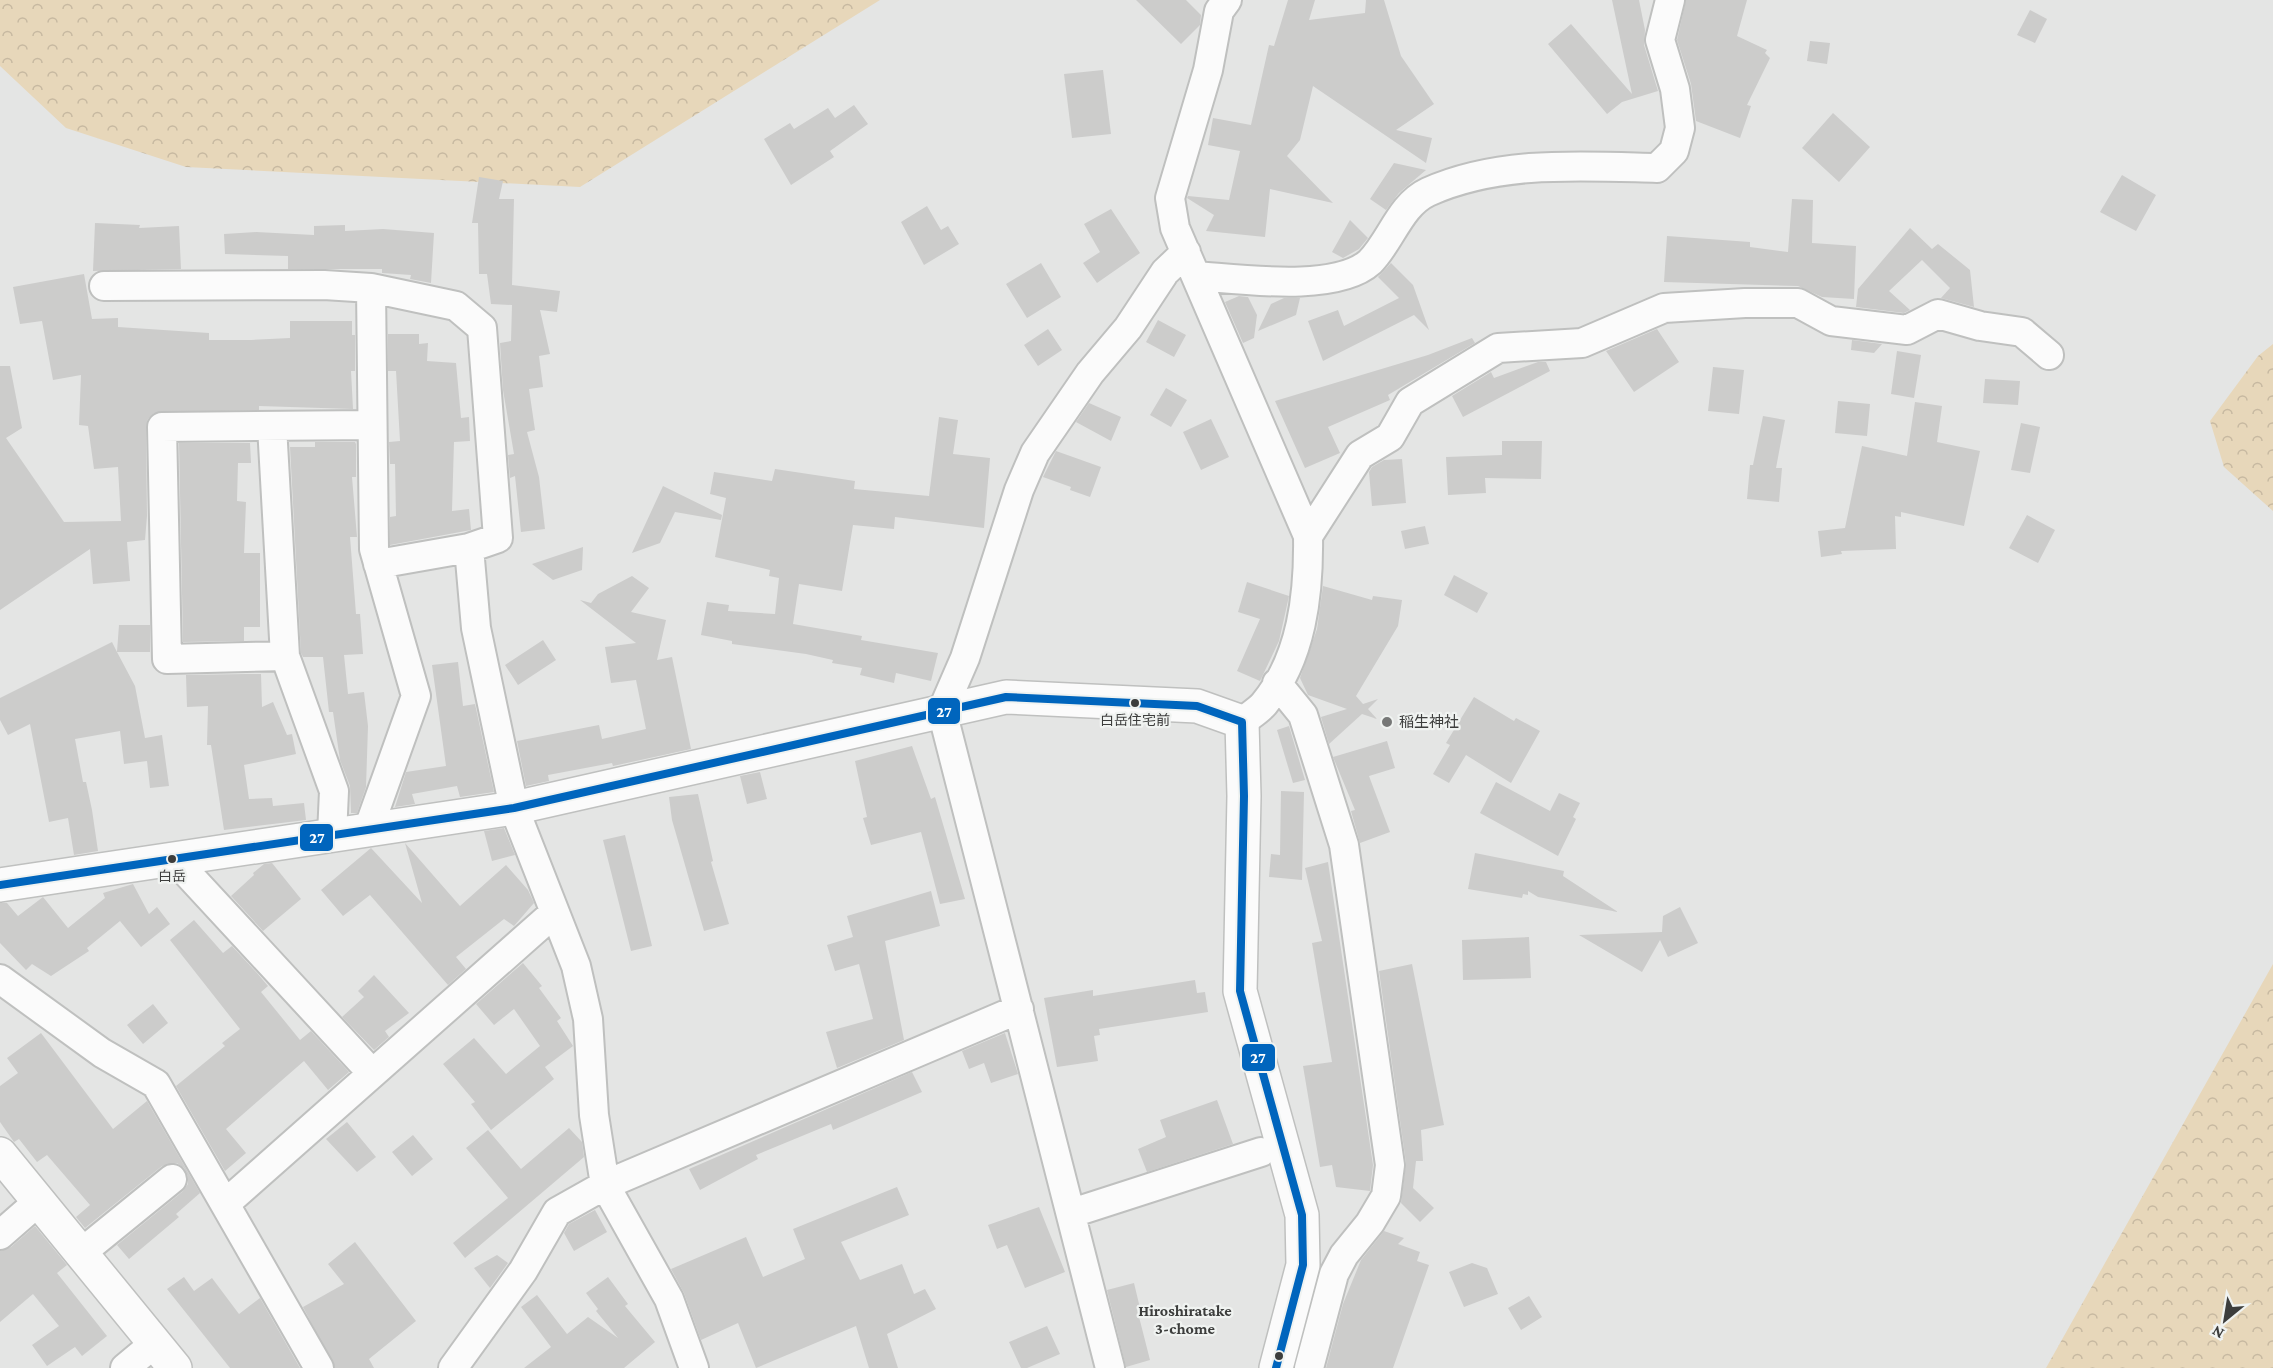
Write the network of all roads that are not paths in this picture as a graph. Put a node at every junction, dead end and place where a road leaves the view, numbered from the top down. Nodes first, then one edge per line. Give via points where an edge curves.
1 (1670, 0) edge
2 (1218, 4) edge
3 (1191, 264) junction
4 (104, 286) dead end
5 (371, 288) junction
6 (2049, 355) dead end
7 (372, 424) junction
8 (272, 426) junction
9 (1308, 536) junction
10 (469, 548) junction
11 (378, 564) junction
12 (285, 656) junction
13 (1277, 683) junction
14 (942, 711) junction
15 (1242, 722) junction
16 (514, 808) junction
17 (368, 830) junction
18 (332, 835) junction
19 (174, 859) junction
20 (0, 885) edge
21 (554, 913) junction
22 (0, 979) edge
23 (1019, 1009) junction
24 (372, 1073) junction
25 (1261, 1152) dead end
26 (0, 1154) edge
27 (172, 1179) dead end
28 (605, 1185) junction
29 (39, 1202) junction
30 (225, 1204) junction
31 (1072, 1213) junction
32 (0, 1235) edge
33 (81, 1253) junction
34 (165, 1356) edge
35 (124, 1368) edge
36 (319, 1368) edge
37 (453, 1368) edge
38 (694, 1368) edge
39 (1110, 1368) edge
40 (1276, 1368) edge
41 (1309, 1368) edge

1 - 3 street via 1659,40 1676,89 1680,128 1674,151 1657,168 1547,165 1474,177 1426,193 1408,209 1369,262 1310,283
2 - 3 street via 1208,70 1170,198 1175,228
3 - 9 street
3 - 14 street via 1165,272 1035,453 1019,490 965,658
4 - 5 street
5 - 7 street
5 - 10 street via 456,306 482,328 498,538
6 - 9 street via 2022,332 1938,314 1907,330 1831,321 1798,303 1664,308 1582,343 1498,348 1410,402 1390,438 1360,455
7 - 8 street
7 - 11 street via 374,549
8 - 12 street
8 - 12 street via 162,427 167,659
9 - 13 street via 1308,585 1293,655
10 - 11 street
10 - 16 street via 476,628
11 - 17 street via 416,696
12 - 18 street via 334,791
13 - 15 street via 1263,705
13 - 41 street via 1303,715 1344,845 1390,1165 1386,1196 1334,1274
14 - 15 street via 1006,697 1197,706
14 - 16 street
14 - 23 street
15 - 40 street via 1240,991 1302,1215 1303,1265
16 - 17 street
16 - 21 street
17 - 18 street
18 - 19 street
19 - 20 street
19 - 24 street
21 - 24 street
21 - 28 street via 576,966 588,1019 594,1115
22 - 30 street via 102,1053 156,1084
23 - 28 street
23 - 31 street
24 - 30 street
25 - 31 street
26 - 29 street
27 - 33 street
28 - 37 street via 557,1212 523,1271
28 - 38 street via 669,1299
29 - 32 street
29 - 33 street
30 - 36 street
31 - 39 street
33 - 34 street
34 - 35 street

